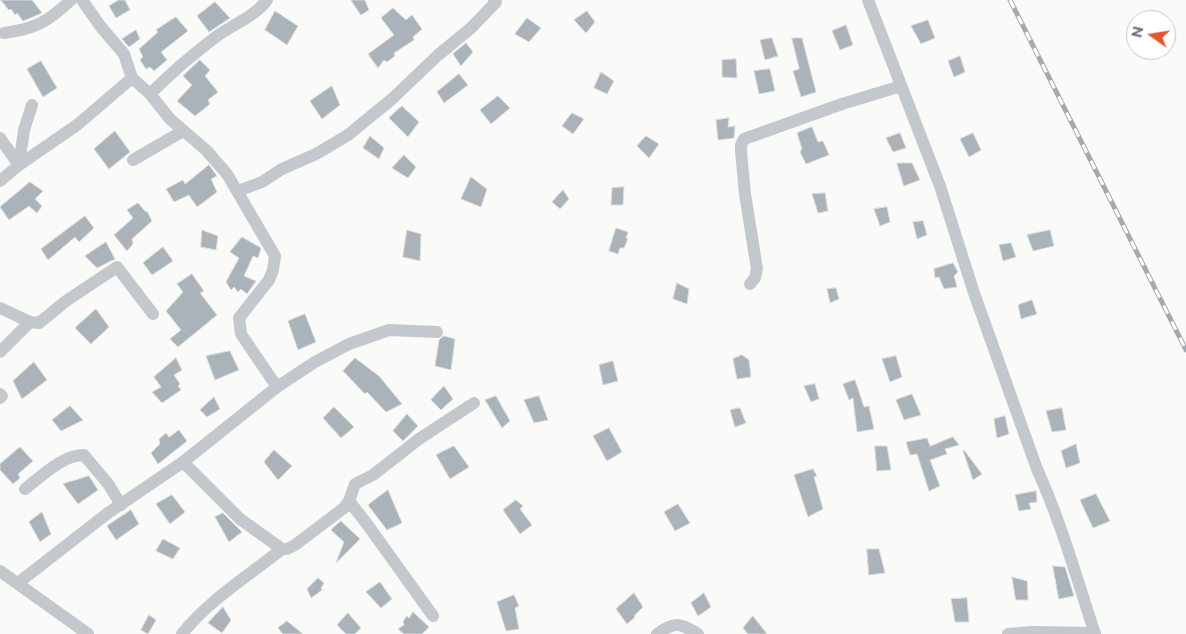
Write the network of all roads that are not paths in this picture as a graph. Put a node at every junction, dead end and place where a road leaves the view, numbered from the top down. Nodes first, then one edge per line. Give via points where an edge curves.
1 (71, 0) edge
2 (82, 0) edge
3 (267, 0) edge
4 (494, 0) edge
5 (868, 0) edge
6 (4, 33) dead end
7 (132, 78) junction
8 (901, 86) junction
9 (150, 94) junction
10 (32, 105) dead end
11 (183, 131) junction
12 (0, 138) edge
13 (133, 160) dead end
14 (19, 165) junction
15 (0, 181) edge
16 (238, 192) junction
17 (750, 284) dead end
18 (0, 308) edge
19 (153, 314) dead end
20 (30, 322) junction
21 (437, 332) dead end
22 (0, 352) edge
23 (277, 387) junction
24 (0, 394) edge
25 (0, 398) edge
26 (474, 403) dead end
27 (183, 462) junction
28 (25, 489) dead end
29 (349, 501) junction
30 (121, 504) junction
31 (282, 549) junction
32 (0, 572) edge
33 (18, 583) junction
34 (433, 616) dead end
35 (88, 634) edge
36 (182, 634) edge
37 (657, 634) edge
38 (698, 634) edge
39 (1008, 634) edge
40 (1095, 634) edge

1 - 6 street via 55,16 26,30
2 - 7 street via 124,54
3 - 9 street via 246,19 193,54
4 - 16 street via 492,7 471,28 348,135
5 - 8 street
7 - 9 street
7 - 14 street via 76,125
8 - 17 street via 744,139 741,144 742,160 757,269
8 - 40 street via 940,186 974,293 1049,495
9 - 11 street
10 - 14 street via 24,130
11 - 13 street
11 - 16 street via 228,174
12 - 14 street
14 - 15 street
16 - 23 street via 275,256 269,280 239,318 241,334
18 - 20 street
19 - 20 street via 117,267 39,323
20 - 22 street
21 - 23 street via 389,330 371,335 316,362
23 - 27 street
24 - 25 street
26 - 29 street via 355,484
27 - 30 street
27 - 31 street via 240,519
28 - 30 street via 62,461 84,454
29 - 31 street via 295,546
29 - 34 street
30 - 33 street
31 - 36 street via 209,605
32 - 33 street
33 - 35 street
37 - 38 street via 670,625 679,624
39 - 40 street

